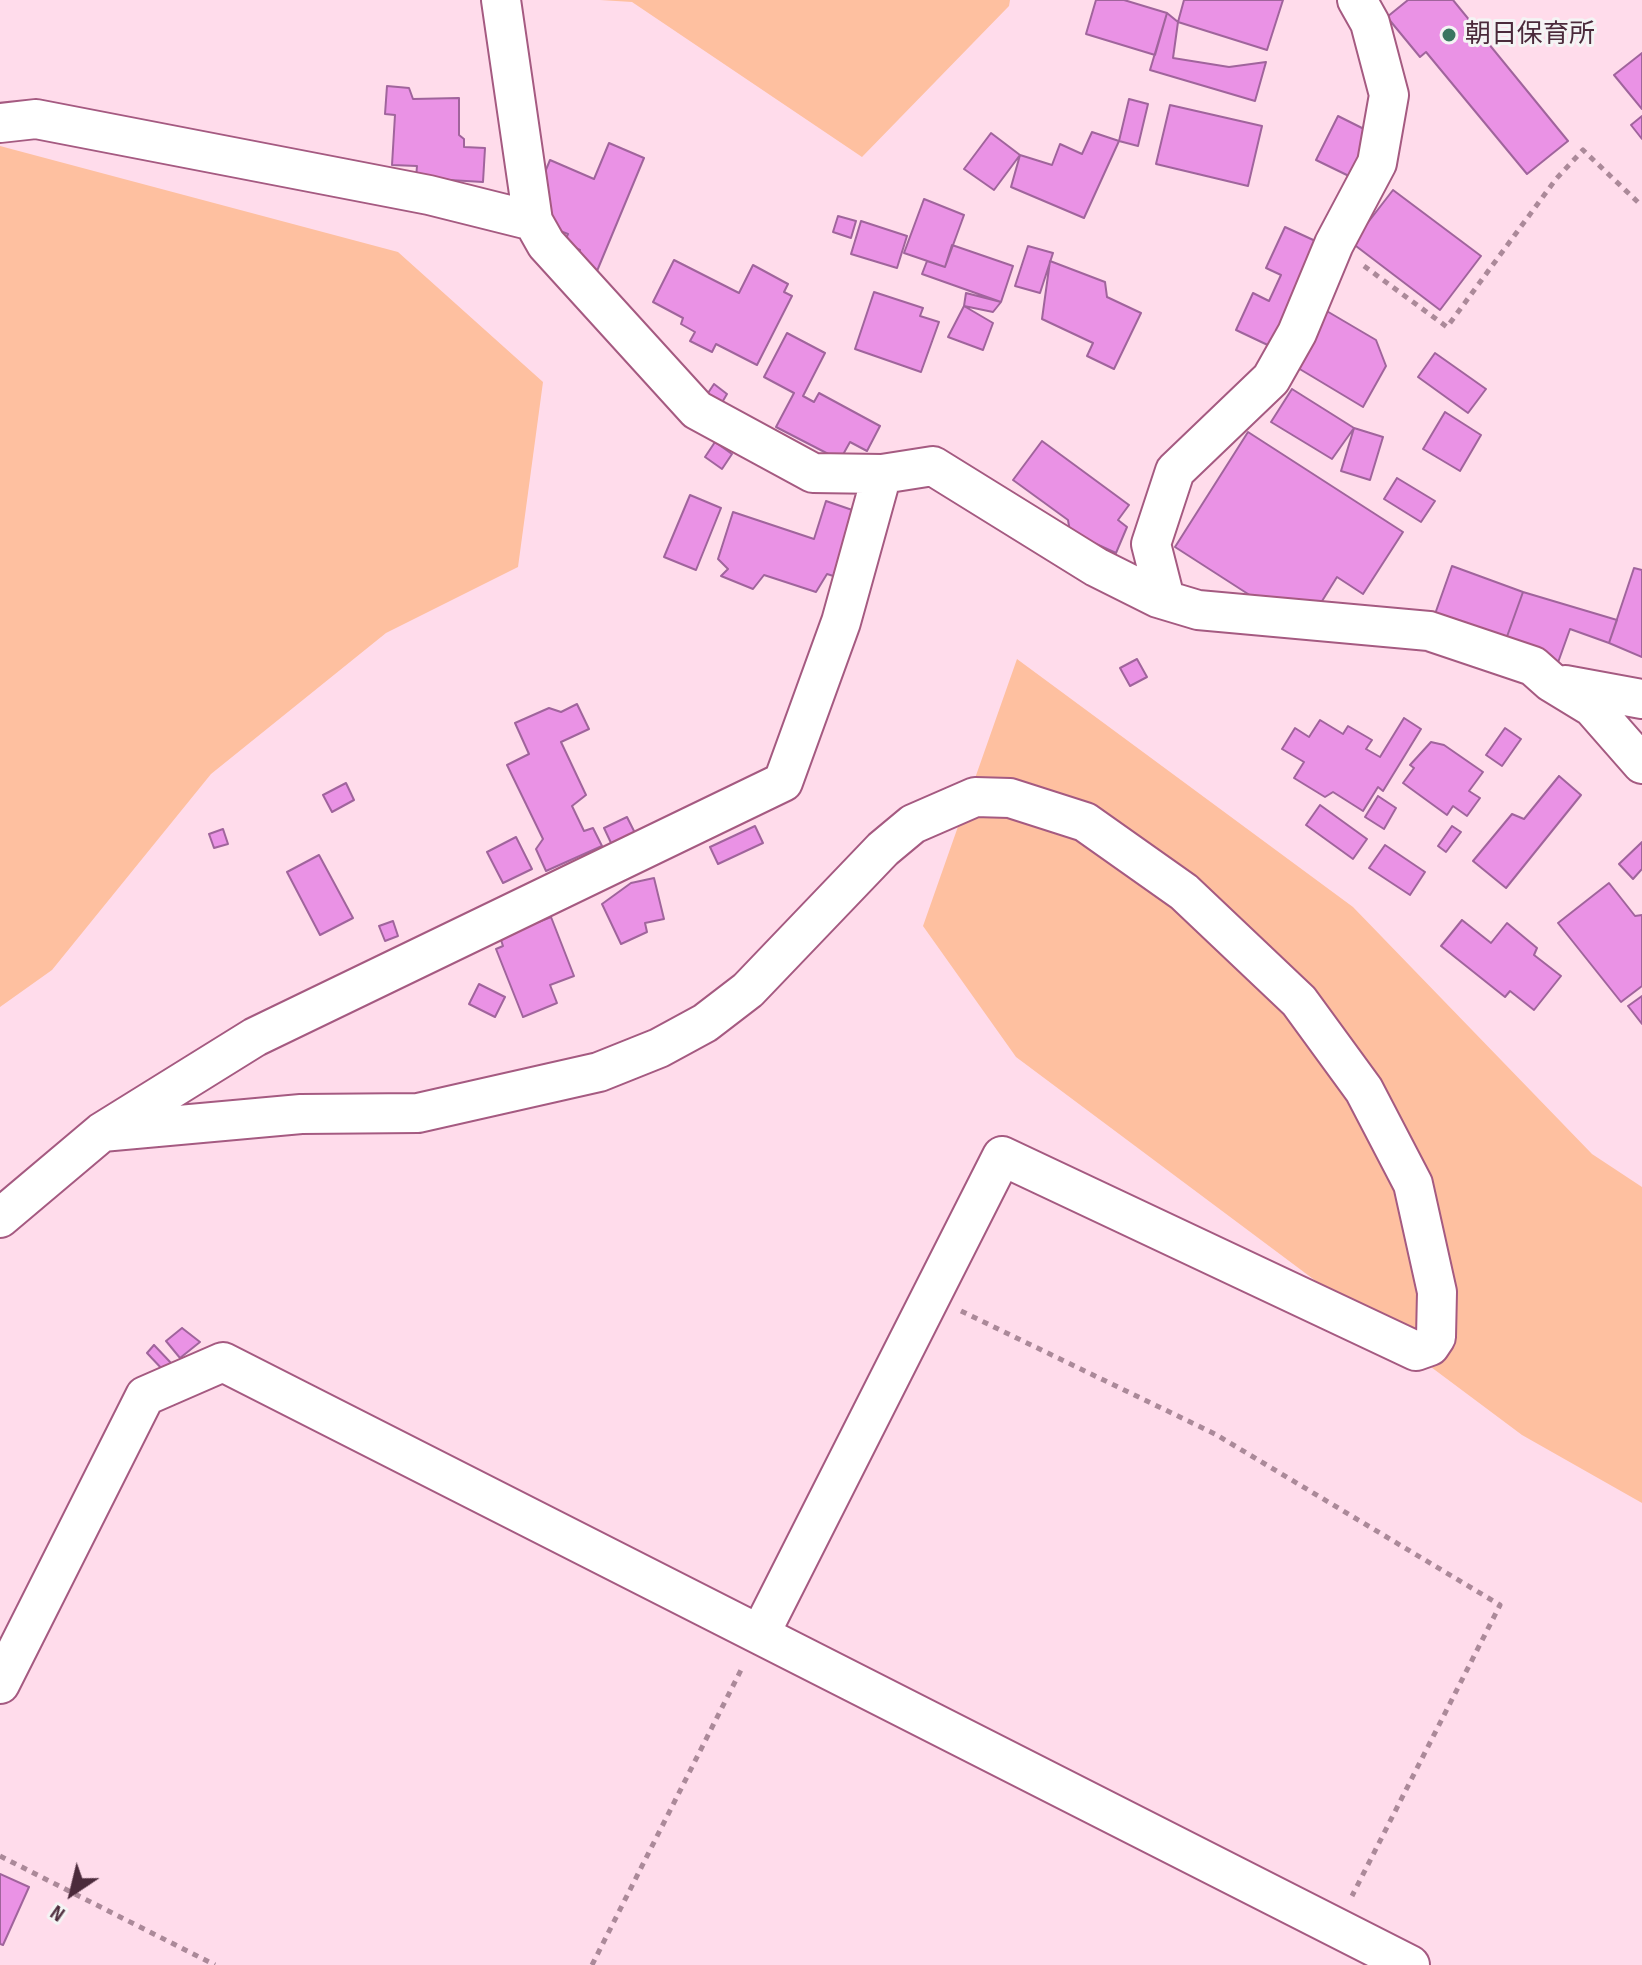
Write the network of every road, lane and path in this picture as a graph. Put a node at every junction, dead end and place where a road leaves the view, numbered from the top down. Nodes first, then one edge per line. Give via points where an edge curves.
1 (501, 0) edge
2 (1357, 0) edge
3 (0, 123) edge
4 (1642, 206) edge
5 (533, 221) junction
6 (1334, 244) junction
7 (882, 474) junction
8 (1165, 599) junction
9 (1551, 682) junction
10 (1642, 699) edge
11 (1642, 764) edge
12 (102, 1132) junction
13 (0, 1218) edge
14 (931, 1296) junction
15 (760, 1634) junction
16 (0, 1684) edge
17 (0, 1856) edge
18 (1336, 1928) junction
19 (215, 1965) edge
20 (592, 1965) edge
21 (1410, 1965) edge

1 - 5 street
2 - 6 street via 1370,23 1389,95 1377,163
3 - 5 street via 36,119 429,195
4 - 6 path via 1583,150 1447,327
5 - 7 street via 546,244 697,410 813,473
6 - 8 street via 1297,333 1271,379 1175,471 1151,544
7 - 8 street via 933,466 1096,567
7 - 12 street via 841,622 783,782 255,1037
8 - 9 street via 1198,610 1429,631 1533,666
9 - 10 street
9 - 11 street via 1592,707
12 - 13 street
12 - 14 street via 301,1114 418,1113 599,1072 705,1023 748,990 913,824 975,797 1010,798 1085,822 1134,855 1184,892 1299,1001 1364,1090 1413,1184 1439,1321 1430,1346 1416,1351 1002,1156
14 - 15 street
14 - 18 path via 1215,1434 1500,1605
15 - 16 street via 223,1362 145,1396
15 - 18 street
15 - 20 path
17 - 19 path
18 - 21 street

